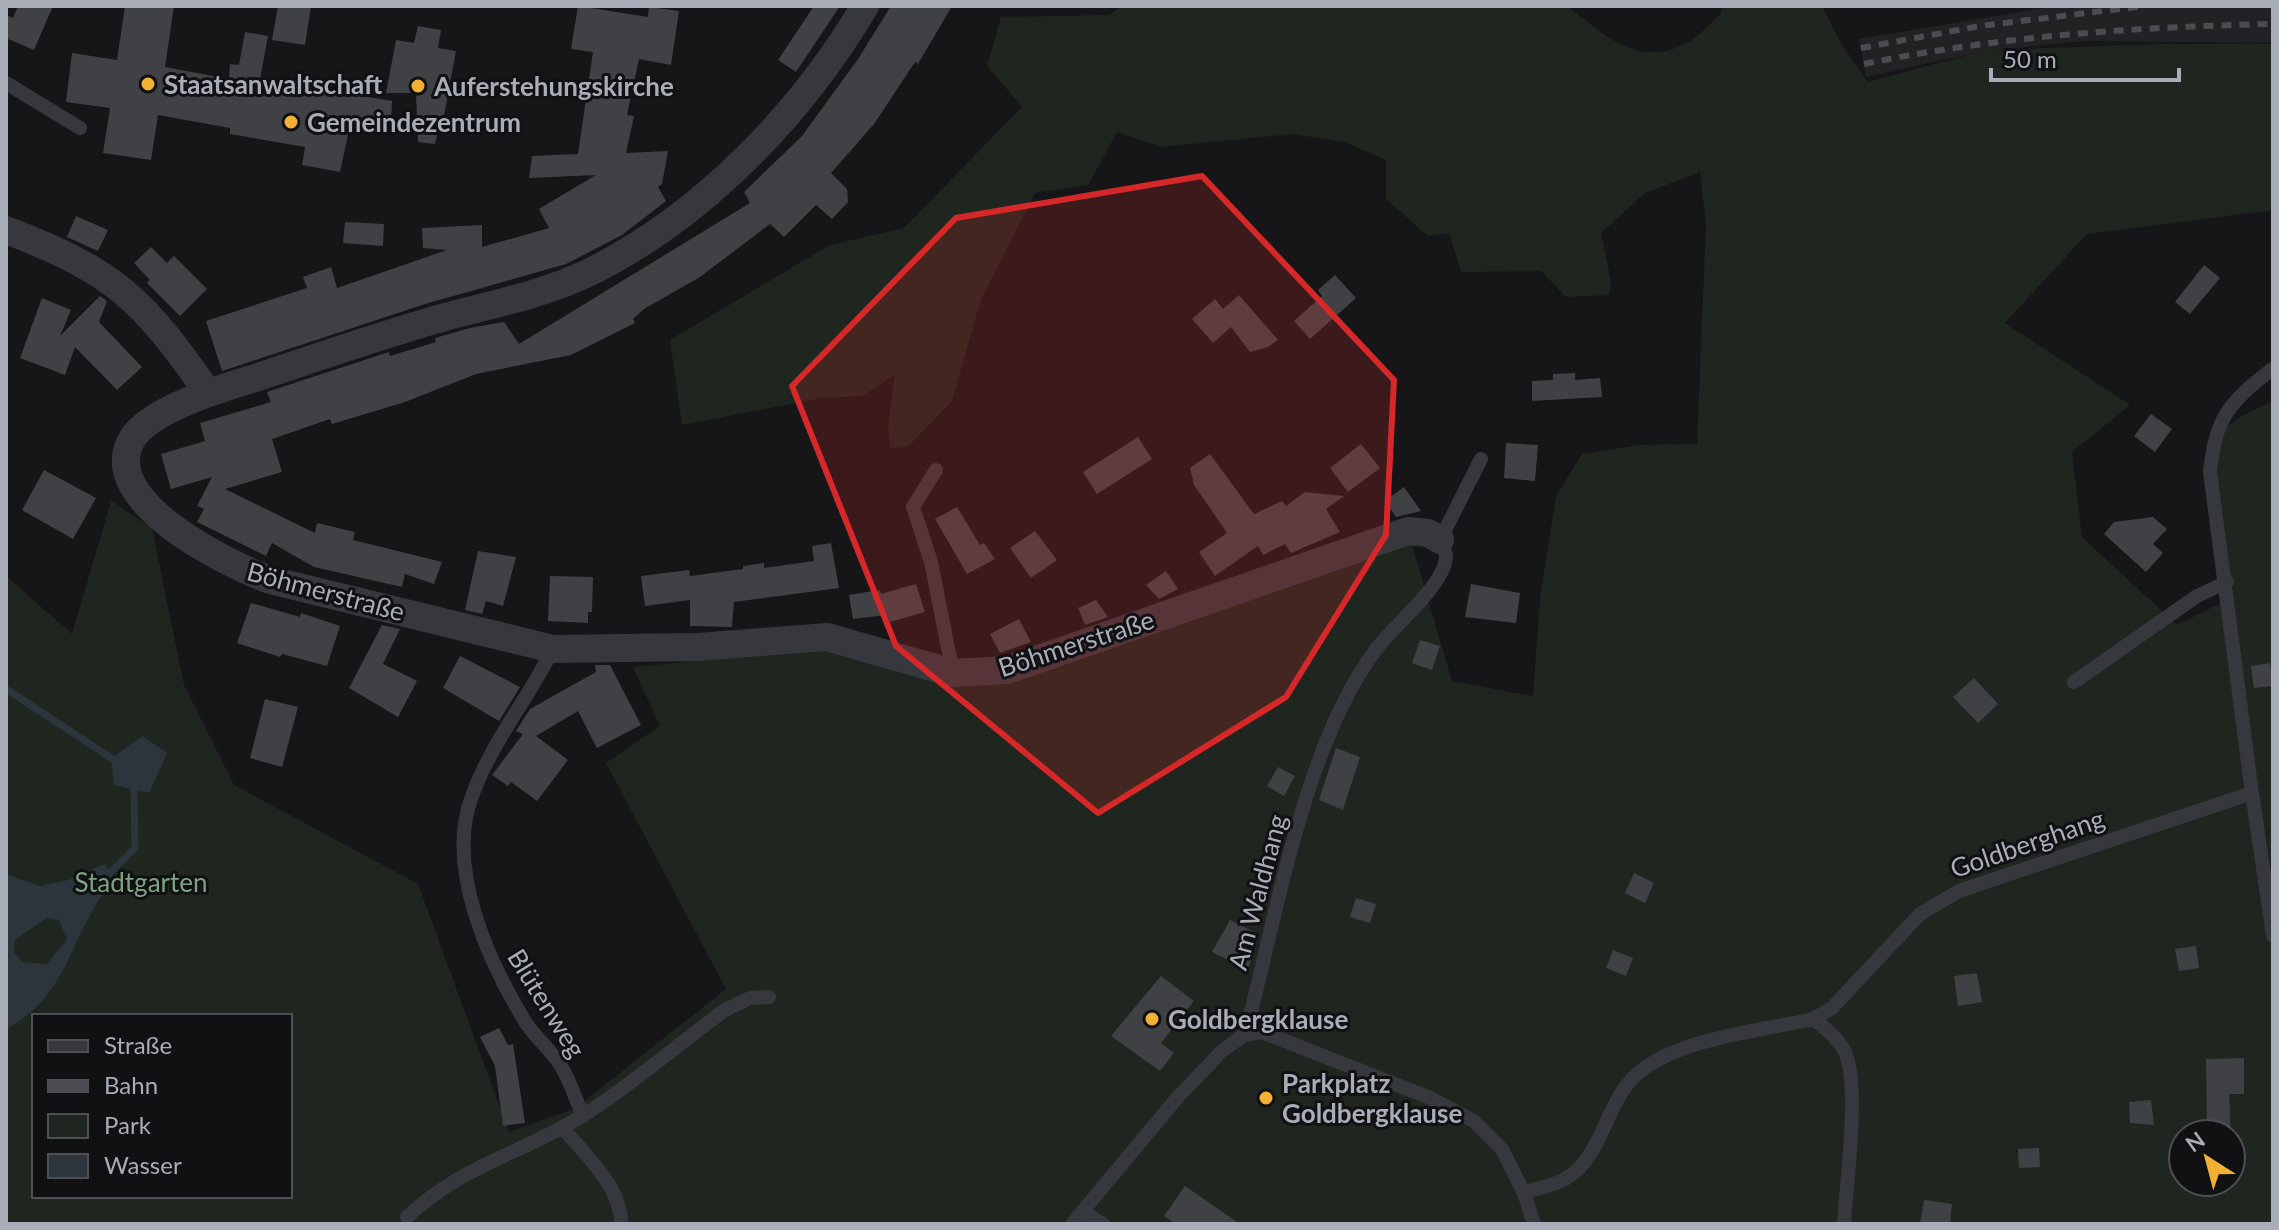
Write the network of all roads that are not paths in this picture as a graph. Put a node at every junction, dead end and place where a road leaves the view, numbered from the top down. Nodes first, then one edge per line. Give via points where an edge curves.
1 (865, 6) edge
2 (6, 83) edge
3 (80, 128) dead end
4 (6, 230) edge
5 (2272, 369) edge
6 (208, 393) junction
7 (1481, 459) dead end
8 (936, 470) dead end
9 (1440, 540) junction
10 (2227, 582) junction
11 (553, 649) junction
12 (953, 673) junction
13 (2074, 682) dead end
14 (2252, 793) junction
15 (2273, 936) edge
16 (769, 997) dead end
17 (1813, 1019) junction
18 (1253, 1033) junction
19 (583, 1116) junction
20 (562, 1127) junction
21 (1524, 1193) junction
22 (1083, 1212) junction
23 (407, 1217) dead end
24 (621, 1224) edge
25 (1072, 1224) edge
26 (1103, 1224) edge
27 (1534, 1224) edge
28 (1844, 1224) edge

1 - 6 street, Böhmerstraße via 806,91 743,160 622,255 554,286
2 - 3 lane
4 - 6 street via 66,253 125,291 168,335
5 - 10 lane via 2235,398 2213,440 2210,472
6 - 11 street, Böhmerstraße via 145,425 127,448 132,483 186,539 270,580
7 - 9 lane
8 - 12 lane via 913,507 931,562
9 - 12 street, Böhmerstraße via 1408,531 1007,670
9 - 18 lane, Am Waldhang via 1446,556 1441,573 1346,694 1296,832 1251,1012
10 - 13 lane via 2197,596
10 - 14 lane
11 - 12 street, Böhmerstraße via 698,647 827,637
11 - 19 lane, Blütenweg via 530,695 496,743 470,801 462,836 465,870 487,952 528,1025 561,1066
14 - 15 lane
14 - 17 lane, Goldberghang via 1935,902 1832,1008
16 - 19 lane via 750,998 725,1010
17 - 21 lane via 1688,1047 1639,1072 1615,1098 1581,1165 1566,1179
17 - 28 lane via 1845,1052 1852,1101
18 - 21 lane via 1272,1035 1428,1097 1474,1121 1502,1149
18 - 22 lane via 1236,1039 1214,1060
19 - 20 lane
20 - 23 lane via 481,1164
20 - 24 lane via 610,1187
21 - 27 lane
22 - 25 lane
22 - 26 lane

